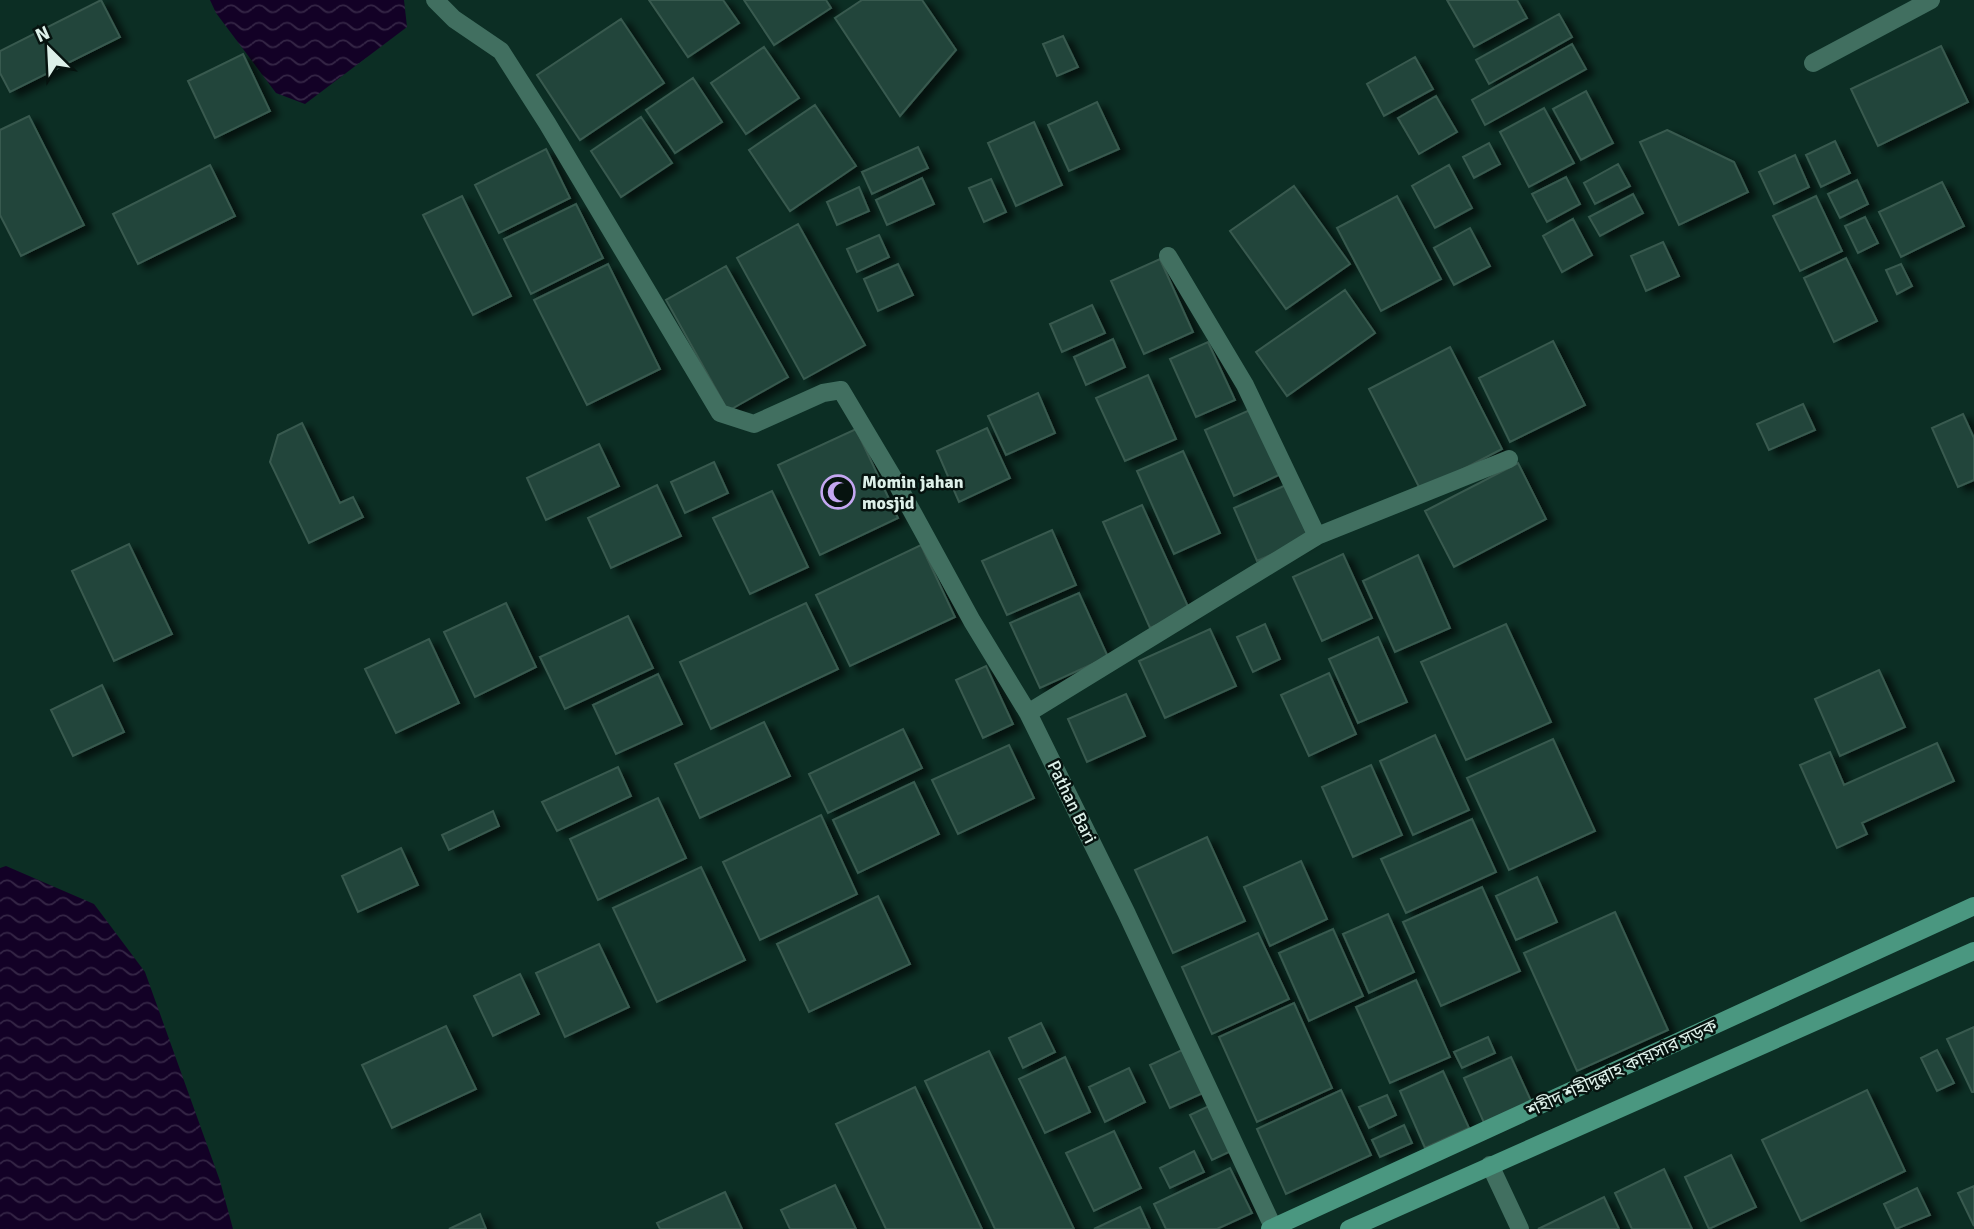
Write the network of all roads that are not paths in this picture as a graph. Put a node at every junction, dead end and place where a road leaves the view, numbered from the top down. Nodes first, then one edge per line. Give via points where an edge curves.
1 (435, 0) edge
2 (1931, 0) edge
3 (1812, 63) dead end
4 (1168, 256) dead end
5 (1509, 459) dead end
6 (1317, 536) junction
7 (1028, 713) junction
8 (1974, 906) edge
9 (1974, 951) edge
10 (1490, 1164) junction
11 (1272, 1229) edge
12 (1349, 1229) edge
13 (1520, 1229) edge

1 - 7 street, Pathan Bari via 501,51 720,413 754,424 823,393 841,390
2 - 3 street
4 - 6 street via 1245,385
5 - 6 street
6 - 7 street
7 - 11 street, Pathan Bari via 1126,912
8 - 11 main road, শহীদ শহীদুল্লাহ কায়সার সড়ক
9 - 10 main road, শহীদ শহীদুল্লাহ কায়সার সড়ক
10 - 12 main road, শহীদ শহীদুল্লাহ কায়সার সড়ক
10 - 13 street

